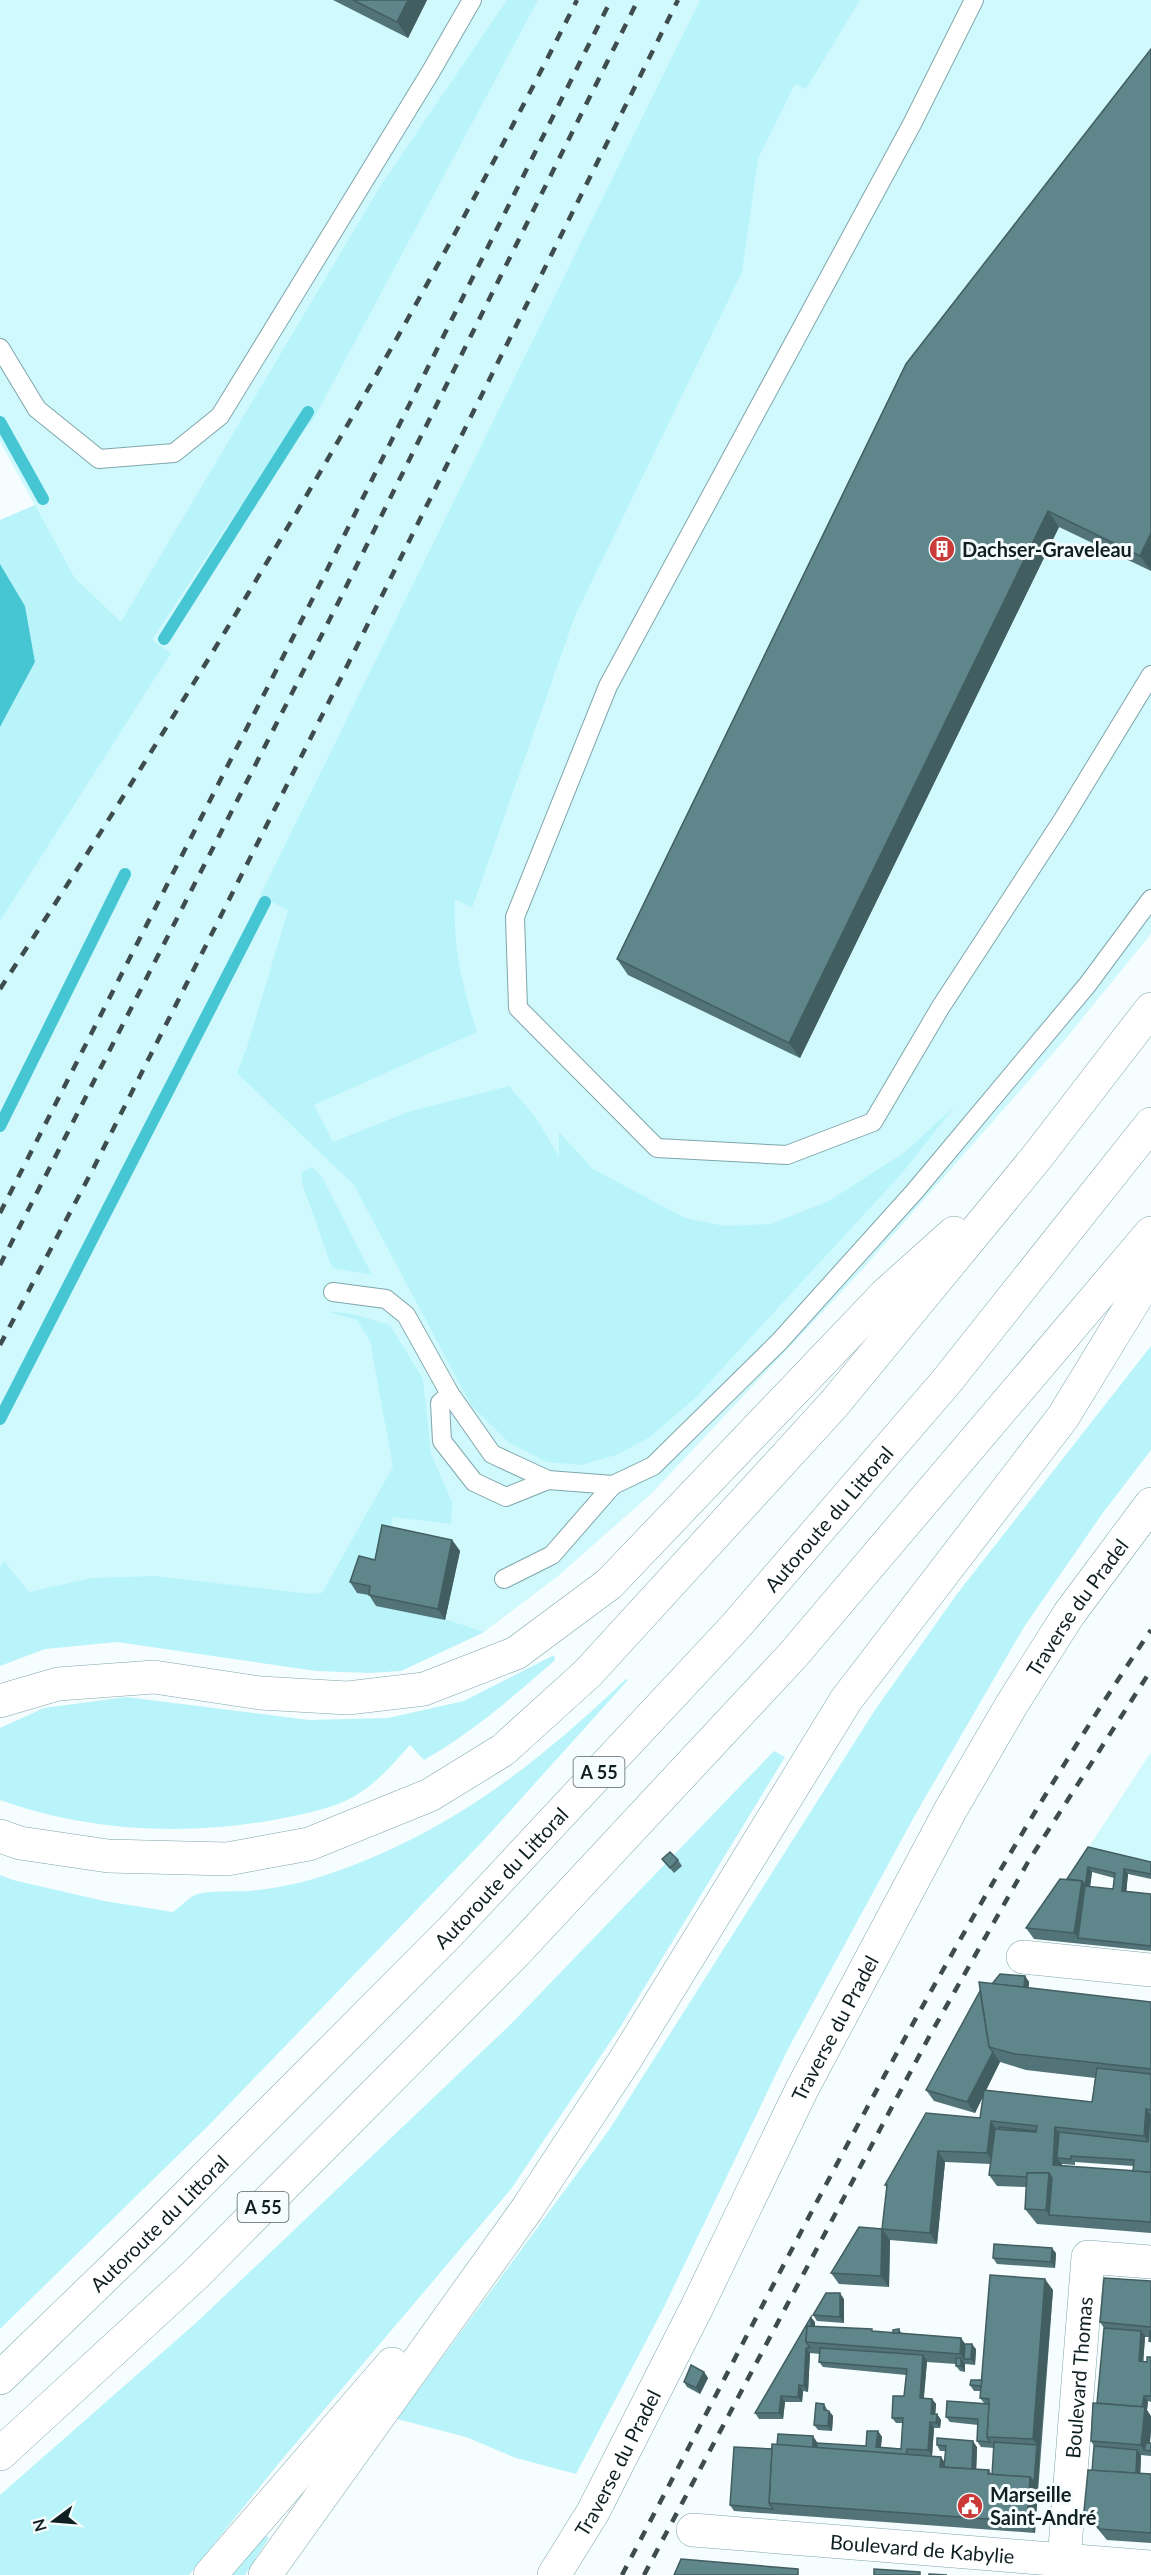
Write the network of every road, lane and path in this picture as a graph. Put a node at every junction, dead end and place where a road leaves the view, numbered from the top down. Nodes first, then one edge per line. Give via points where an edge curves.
1 (472, 0) edge
2 (974, 0) edge
3 (0, 348) edge
4 (1151, 675) edge
5 (1151, 899) edge
6 (1151, 1009) edge
7 (1151, 1124) edge
8 (1037, 1157) junction
9 (1151, 1233) edge
10 (1151, 1273) edge
11 (333, 1292) dead end
12 (450, 1394) junction
13 (548, 1480) junction
14 (613, 1485) junction
15 (1151, 1504) edge
16 (504, 1579) dead end
17 (0, 1701) edge
18 (0, 1836) edge
19 (1023, 1957) dead end
20 (1151, 1970) edge
21 (527, 2209) junction
22 (1151, 2262) edge
23 (0, 2378) edge
24 (0, 2454) edge
25 (693, 2530) dead end
26 (1064, 2560) junction
27 (1151, 2567) edge
28 (210, 2575) edge
29 (265, 2575) edge
30 (554, 2575) edge

1 - 3 lane via 220,416 174,453 99,459 37,410
2 - 4 lane via 912,124 608,686 515,917 518,1008 657,1148 787,1155 873,1122 940,1008
5 - 14 lane via 1088,984 922,1182 779,1342 653,1466
6 - 8 main road
7 - 23 main road, Autoroute du Littoral / A 55 via 946,1382 735,1627 451,1931
8 - 17 main road via 886,1294 609,1584 516,1653 424,1689 348,1698 260,1693 154,1677 58,1684
8 - 18 main road via 834,1404 588,1673 503,1750 430,1795 309,1845 227,1859 108,1856 20,1843
9 - 24 main road, A 55 via 793,1655 517,1951 195,2275
10 - 21 main road via 1063,1417 846,1700 625,2060
11 - 12 lane via 386,1299 406,1315
12 - 13 lane via 492,1454
12 - 13 lane via 440,1403 442,1440 474,1482 506,1497
13 - 14 lane
14 - 16 lane via 552,1555
15 - 30 main road, Traverse du Pradel via 1069,1614 951,1809 802,2089 592,2512
19 - 20 main road
21 - 28 main road
21 - 29 main road
22 - 26 main road, Boulevard Thomas via 1089,2257
25 - 26 main road, Boulevard de Kabylie
26 - 27 main road, Boulevard de Kabylie

